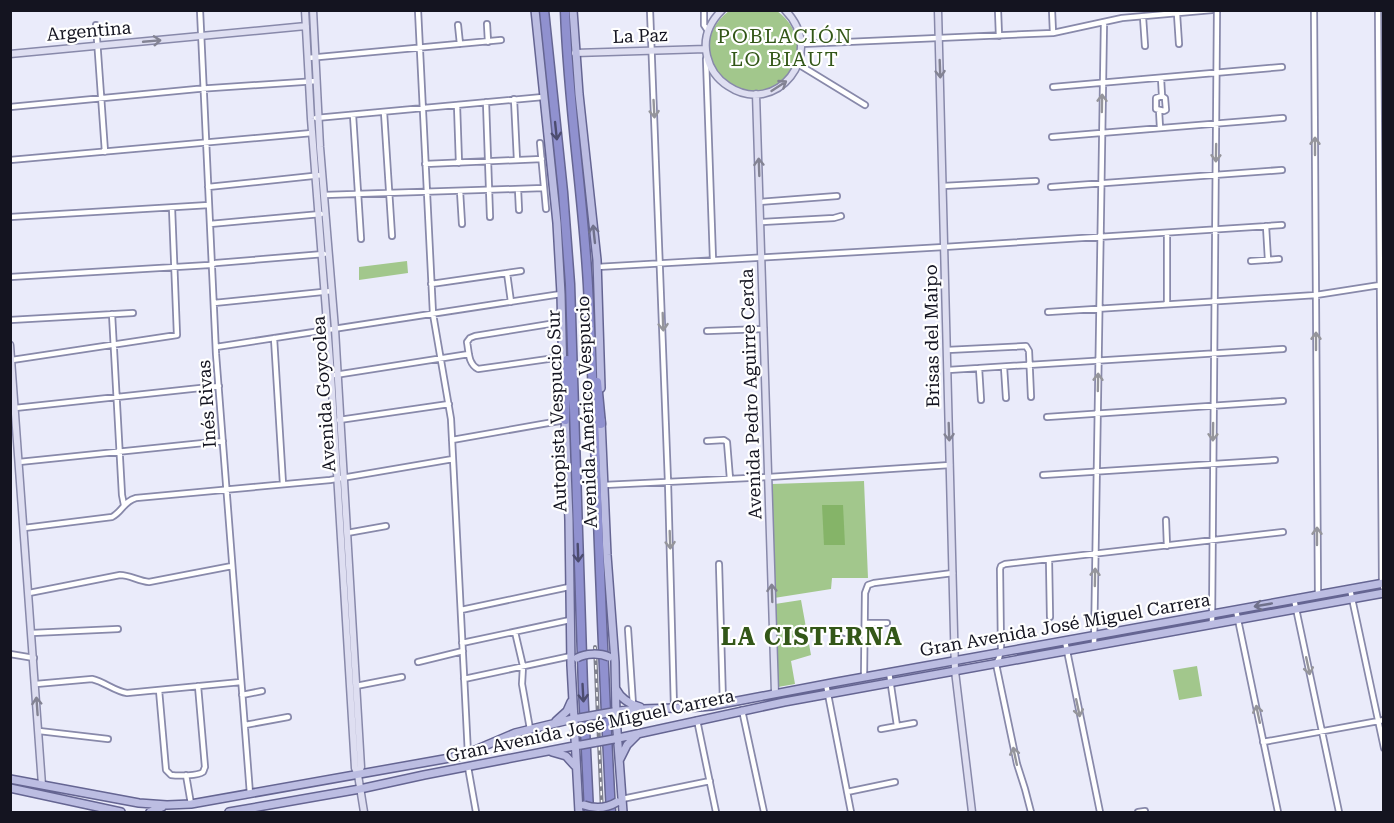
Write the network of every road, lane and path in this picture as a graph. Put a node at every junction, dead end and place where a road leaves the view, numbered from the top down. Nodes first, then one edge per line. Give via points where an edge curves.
1 (200, 10) edge
2 (305, 10) edge
3 (313, 10) edge
4 (418, 10) edge
5 (535, 10) edge
6 (544, 10) edge
7 (565, 10) edge
8 (573, 10) edge
9 (650, 10) edge
10 (704, 10) edge
11 (722, 10) edge
12 (785, 10) edge
13 (938, 10) edge
14 (998, 10) edge
15 (1052, 10) edge
16 (1212, 10) edge
17 (1217, 10) edge
18 (1314, 10) edge
19 (1378, 10) edge
20 (1177, 14) junction
21 (1143, 17) junction
22 (1104, 22) junction
23 (487, 24) dead end
24 (96, 25) dead end
25 (310, 25) junction
26 (458, 25) dead end
27 (708, 31) junction
28 (1053, 33) junction
29 (201, 36) junction
30 (999, 36) junction
31 (939, 38) junction
32 (501, 40) dead end
33 (488, 42) junction
34 (459, 44) junction
35 (801, 44) junction
36 (1179, 44) dead end
37 (98, 46) junction
38 (1145, 46) dead end
39 (419, 48) junction
40 (651, 51) junction
41 (706, 51) junction
42 (575, 53) junction
43 (10, 54) edge
44 (308, 58) junction
45 (316, 58) junction
46 (798, 64) junction
47 (1282, 67) dead end
48 (1216, 73) junction
49 (715, 74) junction
50 (706, 76) junction
51 (1161, 78) junction
52 (309, 81) junction
53 (317, 81) junction
54 (1103, 83) junction
55 (1053, 87) dead end
56 (203, 89) junction
57 (756, 94) junction
58 (1162, 96) junction
59 (543, 97) junction
60 (101, 99) junction
61 (514, 99) junction
62 (486, 102) junction
63 (457, 105) junction
64 (866, 105) dead end
65 (10, 107) edge
66 (423, 108) junction
67 (1159, 110) junction
68 (384, 112) junction
69 (353, 115) junction
70 (311, 118) junction
71 (319, 118) junction
72 (1283, 118) dead end
73 (1216, 124) junction
74 (1160, 128) junction
75 (312, 133) junction
76 (1102, 133) junction
77 (1052, 137) dead end
78 (206, 142) junction
79 (540, 143) dead end
80 (105, 152) junction
81 (542, 159) junction
82 (10, 160) edge
83 (517, 160) junction
84 (488, 162) junction
85 (459, 163) junction
86 (425, 164) junction
87 (1282, 170) dead end
88 (1215, 175) junction
89 (319, 176) junction
90 (1036, 181) dead end
91 (1101, 183) junction
92 (943, 186) junction
93 (208, 187) junction
94 (1051, 187) dead end
95 (544, 188) junction
96 (518, 189) junction
97 (488, 190) junction
98 (460, 191) junction
99 (426, 192) junction
100 (389, 193) junction
101 (358, 194) junction
102 (324, 195) junction
103 (837, 196) dead end
104 (760, 202) junction
105 (209, 205) junction
106 (172, 207) junction
107 (546, 209) dead end
108 (519, 210) dead end
109 (322, 214) junction
110 (841, 216) dead end
111 (10, 217) edge
112 (490, 217) dead end
113 (760, 222) junction
114 (210, 224) junction
115 (462, 224) dead end
116 (1282, 225) dead end
117 (1266, 226) junction
118 (1215, 230) junction
119 (1167, 233) junction
120 (392, 236) dead end
121 (1100, 237) junction
122 (361, 239) dead end
123 (944, 247) junction
124 (322, 253) junction
125 (329, 255) junction
126 (761, 258) junction
127 (1279, 259) dead end
128 (713, 260) junction
129 (1268, 260) junction
130 (1251, 261) dead end
131 (661, 263) junction
132 (212, 264) junction
133 (175, 267) junction
134 (597, 267) junction
135 (521, 271) dead end
136 (507, 273) junction
137 (10, 277) edge
138 (431, 284) junction
139 (570, 284) junction
140 (1380, 285) junction
141 (588, 288) junction
142 (329, 291) junction
143 (561, 294) junction
144 (1316, 295) junction
145 (1214, 301) junction
146 (511, 302) junction
147 (214, 303) junction
148 (1167, 304) junction
149 (1099, 309) junction
150 (1048, 312) dead end
151 (133, 313) dead end
152 (112, 314) junction
153 (433, 314) junction
154 (10, 320) edge
155 (562, 322) junction
156 (764, 329) junction
157 (332, 330) junction
158 (707, 331) dead end
159 (274, 338) junction
160 (114, 345) junction
161 (11, 347) edge
162 (216, 347) junction
163 (947, 350) junction
164 (1282, 350) dead end
165 (469, 354) junction
166 (1214, 354) junction
167 (562, 357) junction
168 (440, 358) junction
169 (12, 360) edge
170 (1098, 362) junction
171 (1029, 365) junction
172 (1004, 367) junction
173 (979, 368) junction
174 (948, 370) junction
175 (334, 375) junction
176 (219, 386) junction
177 (118, 397) junction
178 (1031, 397) dead end
179 (1006, 398) dead end
180 (981, 400) dead end
181 (1283, 401) dead end
182 (448, 404) junction
183 (1213, 406) junction
184 (15, 408) junction
185 (1098, 413) junction
186 (1047, 417) dead end
187 (337, 420) junction
188 (565, 420) junction
189 (601, 423) junction
190 (14, 435) edge
191 (452, 440) junction
192 (223, 441) junction
193 (706, 441) dead end
194 (120, 452) junction
195 (453, 459) junction
196 (1275, 460) dead end
197 (19, 462) junction
198 (1213, 464) junction
199 (950, 465) junction
200 (1097, 471) junction
201 (1043, 475) dead end
202 (769, 477) junction
203 (340, 478) junction
204 (729, 479) junction
205 (668, 482) junction
206 (283, 484) junction
207 (604, 485) junction
208 (227, 489) junction
209 (124, 505) junction
210 (1166, 520) dead end
211 (386, 526) dead end
212 (24, 528) junction
213 (1282, 532) dead end
214 (347, 533) junction
215 (1212, 541) junction
216 (1167, 546) junction
217 (1095, 555) junction
218 (1049, 560) junction
219 (719, 564) dead end
220 (232, 566) junction
221 (953, 573) junction
222 (569, 587) junction
223 (1383, 587) edge
224 (1350, 589) junction
225 (29, 593) junction
226 (1318, 595) junction
227 (1294, 599) junction
228 (1352, 599) junction
229 (1296, 609) junction
230 (461, 610) junction
231 (1236, 610) junction
232 (1212, 614) junction
233 (1050, 617) dead end
234 (1238, 619) junction
235 (570, 620) junction
236 (865, 623) junction
237 (887, 623) dead end
238 (1212, 624) junction
239 (118, 629) dead end
240 (628, 629) dead end
241 (515, 632) junction
242 (32, 633) junction
243 (845, 633) dead end
244 (865, 633) junction
245 (1094, 636) junction
246 (1065, 641) junction
247 (462, 643) junction
248 (1094, 646) junction
249 (463, 651) junction
250 (1067, 651) junction
251 (1001, 652) junction
252 (10, 654) edge
253 (574, 657) junction
254 (34, 658) junction
255 (612, 659) junction
256 (955, 660) junction
257 (418, 662) dead end
258 (996, 664) junction
259 (523, 666) junction
260 (955, 671) junction
261 (889, 672) junction
262 (402, 677) dead end
263 (864, 677) junction
264 (464, 679) junction
265 (242, 682) junction
266 (890, 682) junction
267 (36, 684) junction
268 (826, 684) junction
269 (198, 686) junction
270 (356, 686) junction
271 (616, 688) junction
272 (159, 690) junction
273 (262, 691) dead end
274 (775, 693) junction
275 (828, 693) junction
276 (242, 695) junction
277 (572, 699) junction
278 (723, 703) junction
279 (633, 705) junction
280 (766, 705) junction
281 (648, 708) junction
282 (674, 708) junction
283 (742, 710) junction
284 (614, 711) junction
285 (288, 717) dead end
286 (576, 718) junction
287 (697, 720) junction
288 (1381, 721) edge
289 (554, 723) junction
290 (914, 723) dead end
291 (245, 725) junction
292 (897, 726) junction
293 (530, 729) junction
294 (881, 729) dead end
295 (39, 731) junction
296 (1322, 732) junction
297 (639, 733) junction
298 (616, 738) junction
299 (108, 739) dead end
300 (1263, 742) junction
301 (578, 746) junction
302 (1383, 748) edge
303 (550, 751) junction
304 (468, 754) junction
305 (619, 761) junction
306 (468, 767) junction
307 (576, 767) junction
308 (186, 775) junction
309 (358, 775) junction
310 (10, 779) edge
311 (710, 781) junction
312 (895, 782) dead end
313 (42, 785) junction
314 (10, 788) edge
315 (360, 789) junction
316 (33, 792) junction
317 (847, 792) junction
318 (250, 794) junction
319 (578, 797) junction
320 (621, 799) junction
321 (191, 804) junction
322 (167, 805) junction
323 (587, 809) edge
324 (1145, 811) edge
325 (121, 813) edge
326 (150, 813) edge
327 (229, 813) edge
328 (364, 813) edge
329 (476, 813) edge
330 (579, 813) edge
331 (611, 813) edge
332 (623, 813) edge
333 (716, 813) edge
334 (764, 813) edge
335 (851, 813) edge
336 (972, 813) edge
337 (1031, 813) edge
338 (1100, 813) edge
339 (1138, 813) edge
340 (1278, 813) edge
341 (1339, 813) edge

1 - 29 street, Inés Rivas
2 - 25 street, Avenida Goycolea
3 - 25 street, Avenida Goycolea
4 - 39 street
5 - 59 main road, Avenida Américo Vespucio
6 -> 139 highway, Autopista Vespucio Sur
7 - 141 highway, Autopista Vespucio Sur
8 - 42 main road, Avenida Américo Vespucio
9 - 40 street
10 - 27 street
11 - 27 street
12 - 35 street via 794,22
13 - 31 street, Brisas del Maipo
14 - 30 street
15 - 28 street
16 - 20 street
17 - 48 street
144 -> 18 street
19 - 140 street
20 - 21 street
20 - 36 street
21 - 22 street via 1123,15
21 - 38 street
22 - 28 street
22 - 54 street
23 - 33 street
24 - 37 street
25 - 29 street, Argentina
25 - 44 street, Avenida Goycolea
25 - 45 street, Avenida Goycolea
26 - 34 street
27 - 41 street
28 - 30 street
37 -> 29 street, Argentina
29 - 56 street, Inés Rivas
30 - 31 street
31 - 35 street
31 -> 92 street, Brisas del Maipo
32 - 33 street
33 - 34 street
34 - 39 street
35 - 46 street
37 - 43 street, Argentina
37 - 60 street
39 - 45 street
39 - 66 street
40 - 41 street, La Paz
40 - 42 street, La Paz
40 -> 131 street
41 - 49 street
41 - 50 street
134 -> 42 main road, Avenida Américo Vespucio
44 - 45 street
44 - 52 street, Avenida Goycolea
45 - 53 street, Avenida Goycolea
57 -> 46 street via 784,83
46 - 64 street
47 - 48 street
48 - 51 street
48 - 73 street
49 - 50 street
49 - 57 street via 734,90
50 - 128 street
51 - 54 street
51 - 58 street
52 - 53 street
52 - 56 street
52 - 70 street, Avenida Goycolea
53 - 71 street, Avenida Goycolea
54 - 55 street
76 -> 54 street
56 - 60 street
56 - 78 street, Inés Rivas
104 -> 57 street, Avenida Pedro Aguirre Cerda
58 - 67 street via 1156,98
58 - 67 street via 1166,110
59 - 61 street
59 - 143 main road, Avenida Américo Vespucio
60 - 65 street
60 - 80 street
61 - 62 street
61 - 83 street
62 - 63 street
62 - 84 street
63 - 66 street
63 - 85 street
66 - 68 street
66 - 86 street
67 - 74 street
68 - 69 street
68 - 100 street
69 - 71 street
69 - 101 street
70 - 71 street
70 - 75 street, Avenida Goycolea
71 - 89 street, Avenida Goycolea
72 - 73 street
73 - 74 street
73 -> 88 street
74 - 76 street
75 - 78 street
75 - 89 street, Avenida Goycolea
76 - 77 street
76 - 91 street
78 - 80 street
78 - 93 street, Inés Rivas
79 - 81 street
80 - 82 street
81 - 83 street
81 - 95 street
83 - 84 street
84 - 85 street
84 - 97 street
85 - 86 street
86 - 99 street
87 - 88 street
88 - 91 street
88 - 118 street
89 - 93 street
89 - 102 street, Avenida Goycolea
89 - 109 street, Avenida Goycolea
90 - 92 street
91 - 94 street
91 - 121 street
92 - 123 street, Brisas del Maipo
93 - 105 street, Inés Rivas
95 - 96 street
95 - 107 street
96 - 97 street
96 - 108 street
97 - 98 street
97 - 112 street
98 - 99 street
98 - 115 street
99 - 100 street
99 - 138 street
100 - 101 street
100 - 120 street
101 - 102 street
101 - 122 street
102 - 109 street, Avenida Goycolea
103 - 104 street
104 - 113 street, Avenida Pedro Aguirre Cerda
105 - 106 street
105 - 114 street, Inés Rivas
106 - 111 street
106 - 133 street
109 - 114 street
109 - 124 street, Avenida Goycolea
109 - 125 street, Avenida Goycolea
110 - 113 street
113 - 126 street, Avenida Pedro Aguirre Cerda
114 - 132 street, Inés Rivas
116 - 117 street
117 - 118 street
117 - 129 street
118 - 119 street
118 - 145 street
119 - 121 street
119 - 148 street
121 - 123 street
121 - 149 street
123 - 126 street
123 - 163 street, Brisas del Maipo
124 - 125 street
124 - 132 street
124 - 142 street, Avenida Goycolea
125 - 142 street, Avenida Goycolea
126 - 128 street
126 - 156 street, Avenida Pedro Aguirre Cerda
127 - 129 street
128 - 131 street
129 - 130 street
131 - 134 street
131 -> 205 street
132 - 133 street
132 - 147 street, Inés Rivas
133 - 137 street
133 - 160 street via 177,335
134 - 189 main road, Avenida Américo Vespucio
135 - 136 street
136 - 138 street
136 - 146 street
138 - 153 street
139 - 188 highway
139 -> 323 highway, Autopista Vespucio Sur
140 - 144 street
140 - 223 street
141 - 189 highway
141 - 331 highway, Autopista Vespucio Sur
142 - 147 street
142 - 157 street, Avenida Goycolea
143 - 146 street
143 - 155 main road, Avenida Américo Vespucio
144 - 145 street
226 -> 144 street
145 - 148 street
145 - 166 street
146 - 153 street
147 - 162 street, Inés Rivas
148 - 149 street
149 - 150 street
149 - 170 street
151 - 152 street
152 - 154 street
152 - 160 street
153 - 157 street
153 - 168 street
155 - 165 street via 472,337 467,342
155 - 167 main road, Avenida Américo Vespucio
156 - 158 street
156 - 202 street, Avenida Pedro Aguirre Cerda
157 - 159 street
157 - 175 street, Avenida Goycolea
159 - 162 street
159 - 206 street
160 - 169 street
160 - 177 street
161 - 169 street
162 - 176 street, Inés Rivas
163 - 171 street via 1026,345
163 - 174 street, Brisas del Maipo
164 - 166 street
165 - 167 street via 472,365 478,369
165 - 168 street
166 - 170 street
166 - 183 street
167 - 188 main road, Avenida Américo Vespucio
168 - 175 street
168 - 182 street
169 - 184 street
170 - 171 street
185 -> 170 street
171 - 172 street
171 - 178 street
172 - 173 street
172 - 179 street
173 - 174 street
173 - 180 street
174 -> 199 street, Brisas del Maipo
175 - 187 street, Avenida Goycolea
176 - 177 street
176 - 192 street, Inés Rivas
177 - 184 street
177 - 194 street
181 - 183 street
182 - 187 street
182 - 191 street
183 - 185 street
183 -> 198 street
184 - 190 street
185 - 186 street
185 - 200 street
187 - 203 street, Avenida Goycolea
188 - 191 street
188 - 222 main road, Avenida Américo Vespucio
189 - 207 main road, Avenida Américo Vespucio
190 - 197 street
191 - 195 street
192 - 194 street
192 - 208 street, Inés Rivas
193 - 204 street via 727,442
194 - 197 street
194 - 209 street
195 - 203 street
195 - 230 street
196 - 198 street
197 - 212 street
198 - 200 street
198 - 215 street
199 - 202 street
199 - 221 street, Brisas del Maipo
200 - 201 street
200 - 217 street
202 - 204 street
274 -> 202 street, Avenida Pedro Aguirre Cerda
203 - 206 street
203 - 214 street, Avenida Goycolea
203 - 309 street, Avenida Goycolea
204 - 205 street
205 - 207 street
205 -> 282 street
206 - 208 street
207 - 255 main road, Avenida Américo Vespucio
208 - 209 street via 133,498
208 - 220 street, Inés Rivas
209 - 212 street via 110,518
210 - 216 street
211 - 214 street
212 - 225 street
213 - 215 street
214 - 270 street, Avenida Goycolea
215 - 216 street
215 - 232 street
216 - 217 street
217 - 218 street
245 -> 217 street
218 - 233 street
218 - 251 street via 1000,567
219 - 278 street
220 - 225 street via 149,582 120,575
220 - 265 street, Inés Rivas
221 - 236 street via 869,584
221 - 256 street, Brisas del Maipo
222 - 230 street
222 - 235 main road, Avenida Américo Vespucio
223 - 224 main road, Gran Avenida José Miguel Carrera
223 - 228 main road, Gran Avenida José Miguel Carrera
224 - 226 main road, Gran Avenida José Miguel Carrera
224 - 228 street
225 - 242 street
226 - 227 main road, Gran Avenida José Miguel Carrera
227 - 229 street
227 -> 231 main road, Gran Avenida José Miguel Carrera
228 - 229 main road, Gran Avenida José Miguel Carrera
228 - 288 street
229 - 234 main road, Gran Avenida José Miguel Carrera
229 -> 296 street
230 - 247 street
231 - 232 main road, Gran Avenida José Miguel Carrera
231 - 234 street
232 - 238 street
232 - 245 main road, Gran Avenida José Miguel Carrera
234 - 238 main road, Gran Avenida José Miguel Carrera
300 -> 234 street
235 - 241 street
235 - 253 main road, Avenida Américo Vespucio
236 - 237 street
236 - 244 street
238 - 248 main road, Gran Avenida José Miguel Carrera
239 - 242 street
240 - 279 street
241 - 247 street
241 - 259 street
242 - 254 street
243 - 244 street
244 - 263 street
245 - 246 main road, Gran Avenida José Miguel Carrera
245 - 248 street
246 - 250 street
246 - 251 main road, Gran Avenida José Miguel Carrera
247 - 249 street
248 - 250 main road, Gran Avenida José Miguel Carrera
249 - 257 street
249 - 264 street
250 - 258 main road, Gran Avenida José Miguel Carrera
250 -> 338 street
251 - 256 main road, Gran Avenida José Miguel Carrera
251 - 258 street
252 - 254 street
253 - 255 main road, bridge via 600,654
253 - 259 street
253 - 277 main road
254 - 267 street
255 - 271 main road, Avenida Américo Vespucio
256 - 260 street, Brisas del Maipo
256 - 261 main road, Gran Avenida José Miguel Carrera
258 - 260 main road, Gran Avenida José Miguel Carrera
337 -> 258 street
259 - 264 street
259 - 293 street
260 - 266 main road, Gran Avenida José Miguel Carrera
260 - 336 street, Brisas del Maipo
261 - 263 main road, Gran Avenida José Miguel Carrera
261 - 266 street
262 - 270 street
263 - 268 main road, Gran Avenida José Miguel Carrera
264 - 304 street
265 - 269 street
265 - 276 street, Inés Rivas
266 - 275 main road, Gran Avenida José Miguel Carrera
266 - 292 street
267 - 272 street via 92,679 124,692
295 -> 267 street
268 - 274 main road, Gran Avenida José Miguel Carrera
268 - 275 street
269 - 272 street
269 - 308 street via 205,767 201,773
270 - 309 street, Avenida Goycolea via 361,767
271 - 279 main road
271 - 284 main road, Avenida Américo Vespucio
272 - 308 street via 166,770 171,775
273 - 276 street
274 - 278 main road, Gran Avenida José Miguel Carrera
274 - 280 main road
275 - 280 main road, Gran Avenida José Miguel Carrera
275 - 317 street
276 - 291 street, Inés Rivas
277 - 286 main road
277 - 289 main road via 567,711
278 - 282 main road, Gran Avenida José Miguel Carrera
279 - 281 main road
280 - 283 main road, Gran Avenida José Miguel Carrera
281 - 282 main road, Gran Avenida José Miguel Carrera
281 - 284 main road, Gran Avenida José Miguel Carrera
283 - 287 main road, Gran Avenida José Miguel Carrera
283 - 334 street
284 - 286 main road, Gran Avenida José Miguel Carrera, bridge
284 - 298 main road, Avenida Américo Vespucio
285 - 291 street
286 - 289 main road, Gran Avenida José Miguel Carrera
286 - 301 main road
287 - 297 main road, Gran Avenida José Miguel Carrera
287 - 311 street
288 - 296 street
288 - 302 street
289 - 293 main road, Gran Avenida José Miguel Carrera
290 - 292 street
291 - 318 street, Inés Rivas
292 - 294 street
293 - 304 main road, Gran Avenida José Miguel Carrera
295 - 299 street
295 - 313 street
296 - 300 street
296 - 341 street
297 - 298 main road, Gran Avenida José Miguel Carrera
297 - 305 main road via 627,744
298 - 301 main road, Gran Avenida José Miguel Carrera, bridge
298 - 305 main road, Avenida Américo Vespucio
300 - 340 street
301 - 303 main road, Gran Avenida José Miguel Carrera
301 - 307 main road
303 - 306 main road, Gran Avenida José Miguel Carrera
303 - 307 main road via 566,756
304 - 309 main road, Gran Avenida José Miguel Carrera
305 - 320 main road, Avenida Américo Vespucio
306 - 315 main road, Gran Avenida José Miguel Carrera
306 - 329 street
307 - 319 main road
308 - 321 street
309 - 315 street, Avenida Goycolea
309 - 318 main road, Gran Avenida José Miguel Carrera
310 - 313 main road, Gran Avenida José Miguel Carrera
311 - 320 street
311 - 333 street
312 - 317 street
313 - 316 main road
313 - 322 main road, Gran Avenida José Miguel Carrera
314 - 316 main road
315 - 327 main road, Gran Avenida José Miguel Carrera
315 - 328 street, Avenida Goycolea
316 - 325 main road
317 - 335 street
318 - 321 main road, Gran Avenida José Miguel Carrera
319 - 323 main road
319 - 330 main road
320 - 323 main road, bridge via 605,807
320 - 332 main road, Avenida Américo Vespucio
321 - 322 main road, Gran Avenida José Miguel Carrera
322 - 326 main road
324 - 339 street

